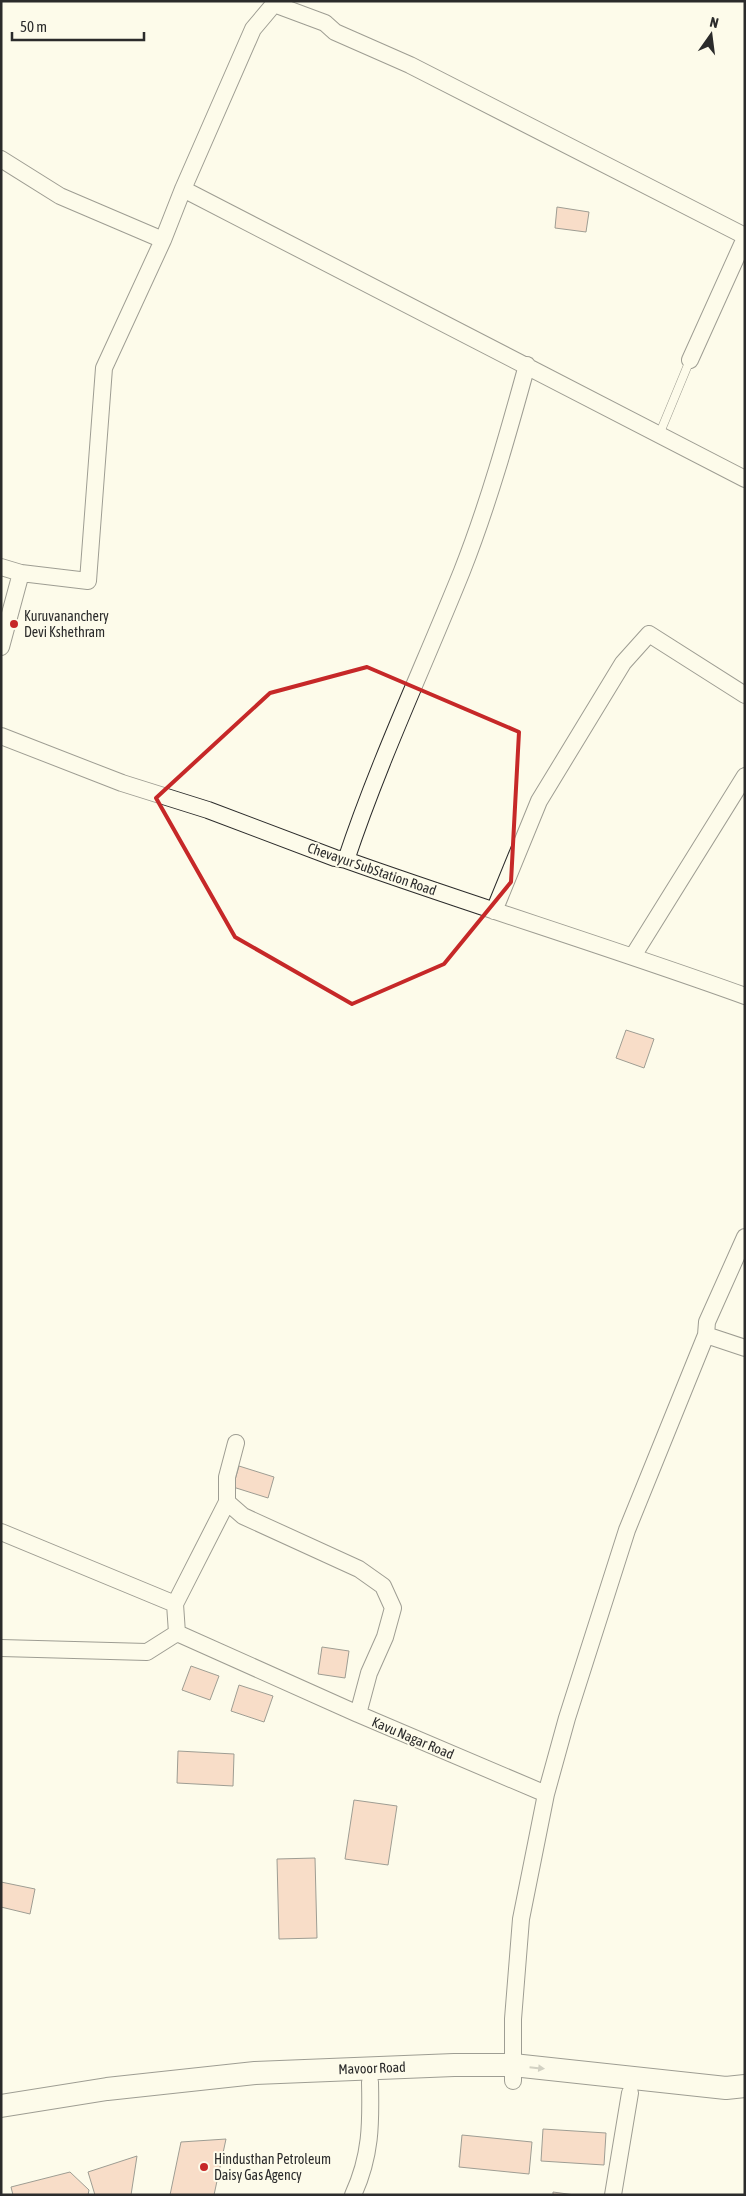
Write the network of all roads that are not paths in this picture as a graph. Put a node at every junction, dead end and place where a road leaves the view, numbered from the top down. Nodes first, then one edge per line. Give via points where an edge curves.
1 (275, 3) edge
2 (1, 159) edge
3 (183, 188) junction
4 (745, 237) edge
5 (163, 240) junction
6 (690, 360) joint
7 (527, 365) junction
8 (658, 435) junction
9 (745, 479) edge
10 (1, 567) edge
11 (21, 573) junction
12 (1, 647) edge
13 (745, 695) edge
14 (1, 736) edge
15 (745, 776) edge
16 (346, 860) junction
17 (494, 911) junction
18 (634, 956) junction
19 (745, 996) edge
20 (745, 1237) edge
21 (706, 1335) junction
22 (745, 1348) edge
23 (236, 1443) dead end
24 (227, 1502) junction
25 (1, 1532) edge
26 (175, 1604) junction
27 (177, 1634) junction
28 (1, 1648) edge
29 (358, 1714) junction
30 (546, 1794) junction
31 (513, 2073) junction
32 (370, 2082) junction
33 (745, 2086) edge
34 (630, 2093) junction
35 (745, 2100) edge
36 (1, 2106) edge
37 (1, 2120) edge
38 (353, 2195) edge
39 (612, 2195) edge

1 - 3 street via 253,29
1 - 4 street via 410,65
2 - 5 street via 60,196
3 - 5 street
3 - 7 street
4 - 6 street
5 - 11 street via 104,368 88,581
6 - 8 lane
7 - 8 street
7 - 16 street via 507,439 462,569 362,811
8 - 9 street
10 - 11 street
11 - 12 street
13 - 17 street via 649,634 623,663 539,801
14 - 16 street, Chevayur SubStation Road via 122,783
15 - 18 street
16 - 17 street, Chevayur SubStation Road
17 - 18 street, Chevayur SubStation Road
18 - 19 street, Chevayur SubStation Road
20 - 21 street via 707,1322
21 - 22 street
21 - 30 street via 627,1530
23 - 24 street via 227,1477
24 - 26 street
24 - 29 street, Kavu Nagar Road via 242,1516 359,1569 383,1586 392,1608
25 - 26 street
26 - 27 street
27 - 28 street via 147,1652
27 - 29 street
29 - 30 street, Kavu Nagar Road
30 - 31 street via 521,1919 513,2019
31 - 32 main road, Mavoor Road
31 -> 33 main road, Mavoor Road via 726,2088
31 - 34 main road, Mavoor Road
31 - 36 main road, Mavoor Road via 454,2065 255,2073 107,2089
32 - 37 main road, Mavoor Road via 251,2087 105,2103
32 - 38 street via 369,2141 363,2173
34 - 35 main road, Mavoor Road via 720,2102
34 - 39 street

